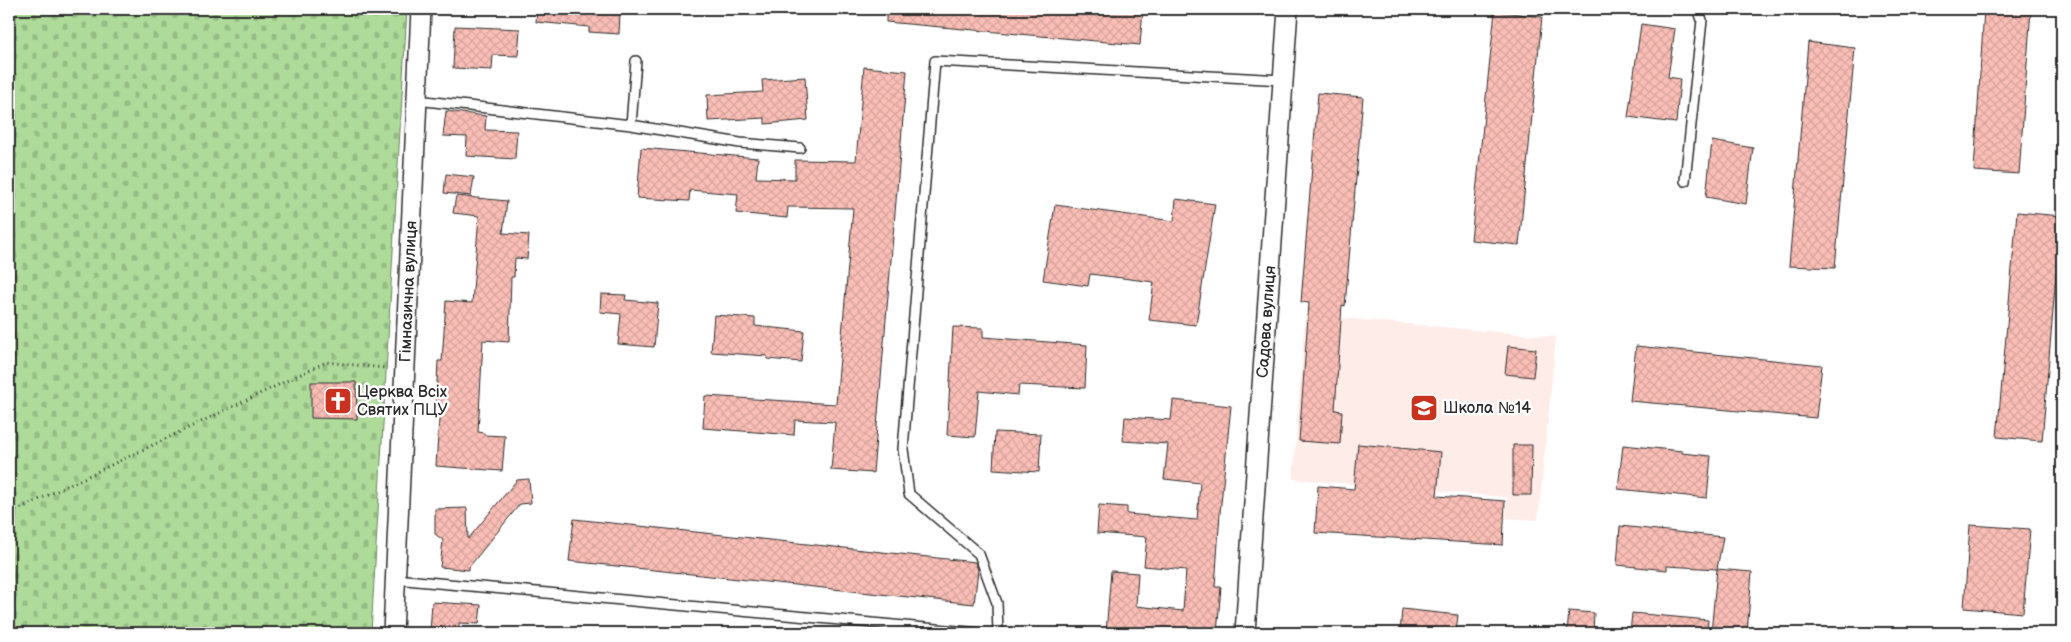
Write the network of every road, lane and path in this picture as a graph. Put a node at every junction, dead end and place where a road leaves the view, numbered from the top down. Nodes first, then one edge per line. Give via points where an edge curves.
1 (422, 9) edge
2 (1288, 9) edge
3 (1698, 9) edge
4 (636, 61) dead end
5 (1284, 80) junction
6 (417, 100) junction
7 (632, 125) junction
8 (800, 148) dead end
9 (1685, 181) dead end
10 (405, 370) junction
11 (9, 517) edge
12 (395, 579) junction
13 (393, 633) edge
14 (980, 633) edge
15 (998, 633) edge
16 (1245, 633) edge

1 - 6 street, Гімназична вулиця
2 - 5 street, Садова вулиця
3 - 9 lane via 1702,20
4 - 7 lane
5 - 15 lane via 935,61 903,449 909,494 979,554 997,603
5 - 16 street, Садова вулиця
6 - 7 lane
6 - 10 street, Гімназична вулиця
7 - 8 lane via 740,143
10 - 11 path via 326,362 13,512
10 - 12 street, Гімназична вулиця
12 - 13 street, Гімназична вулиця
12 - 14 lane

